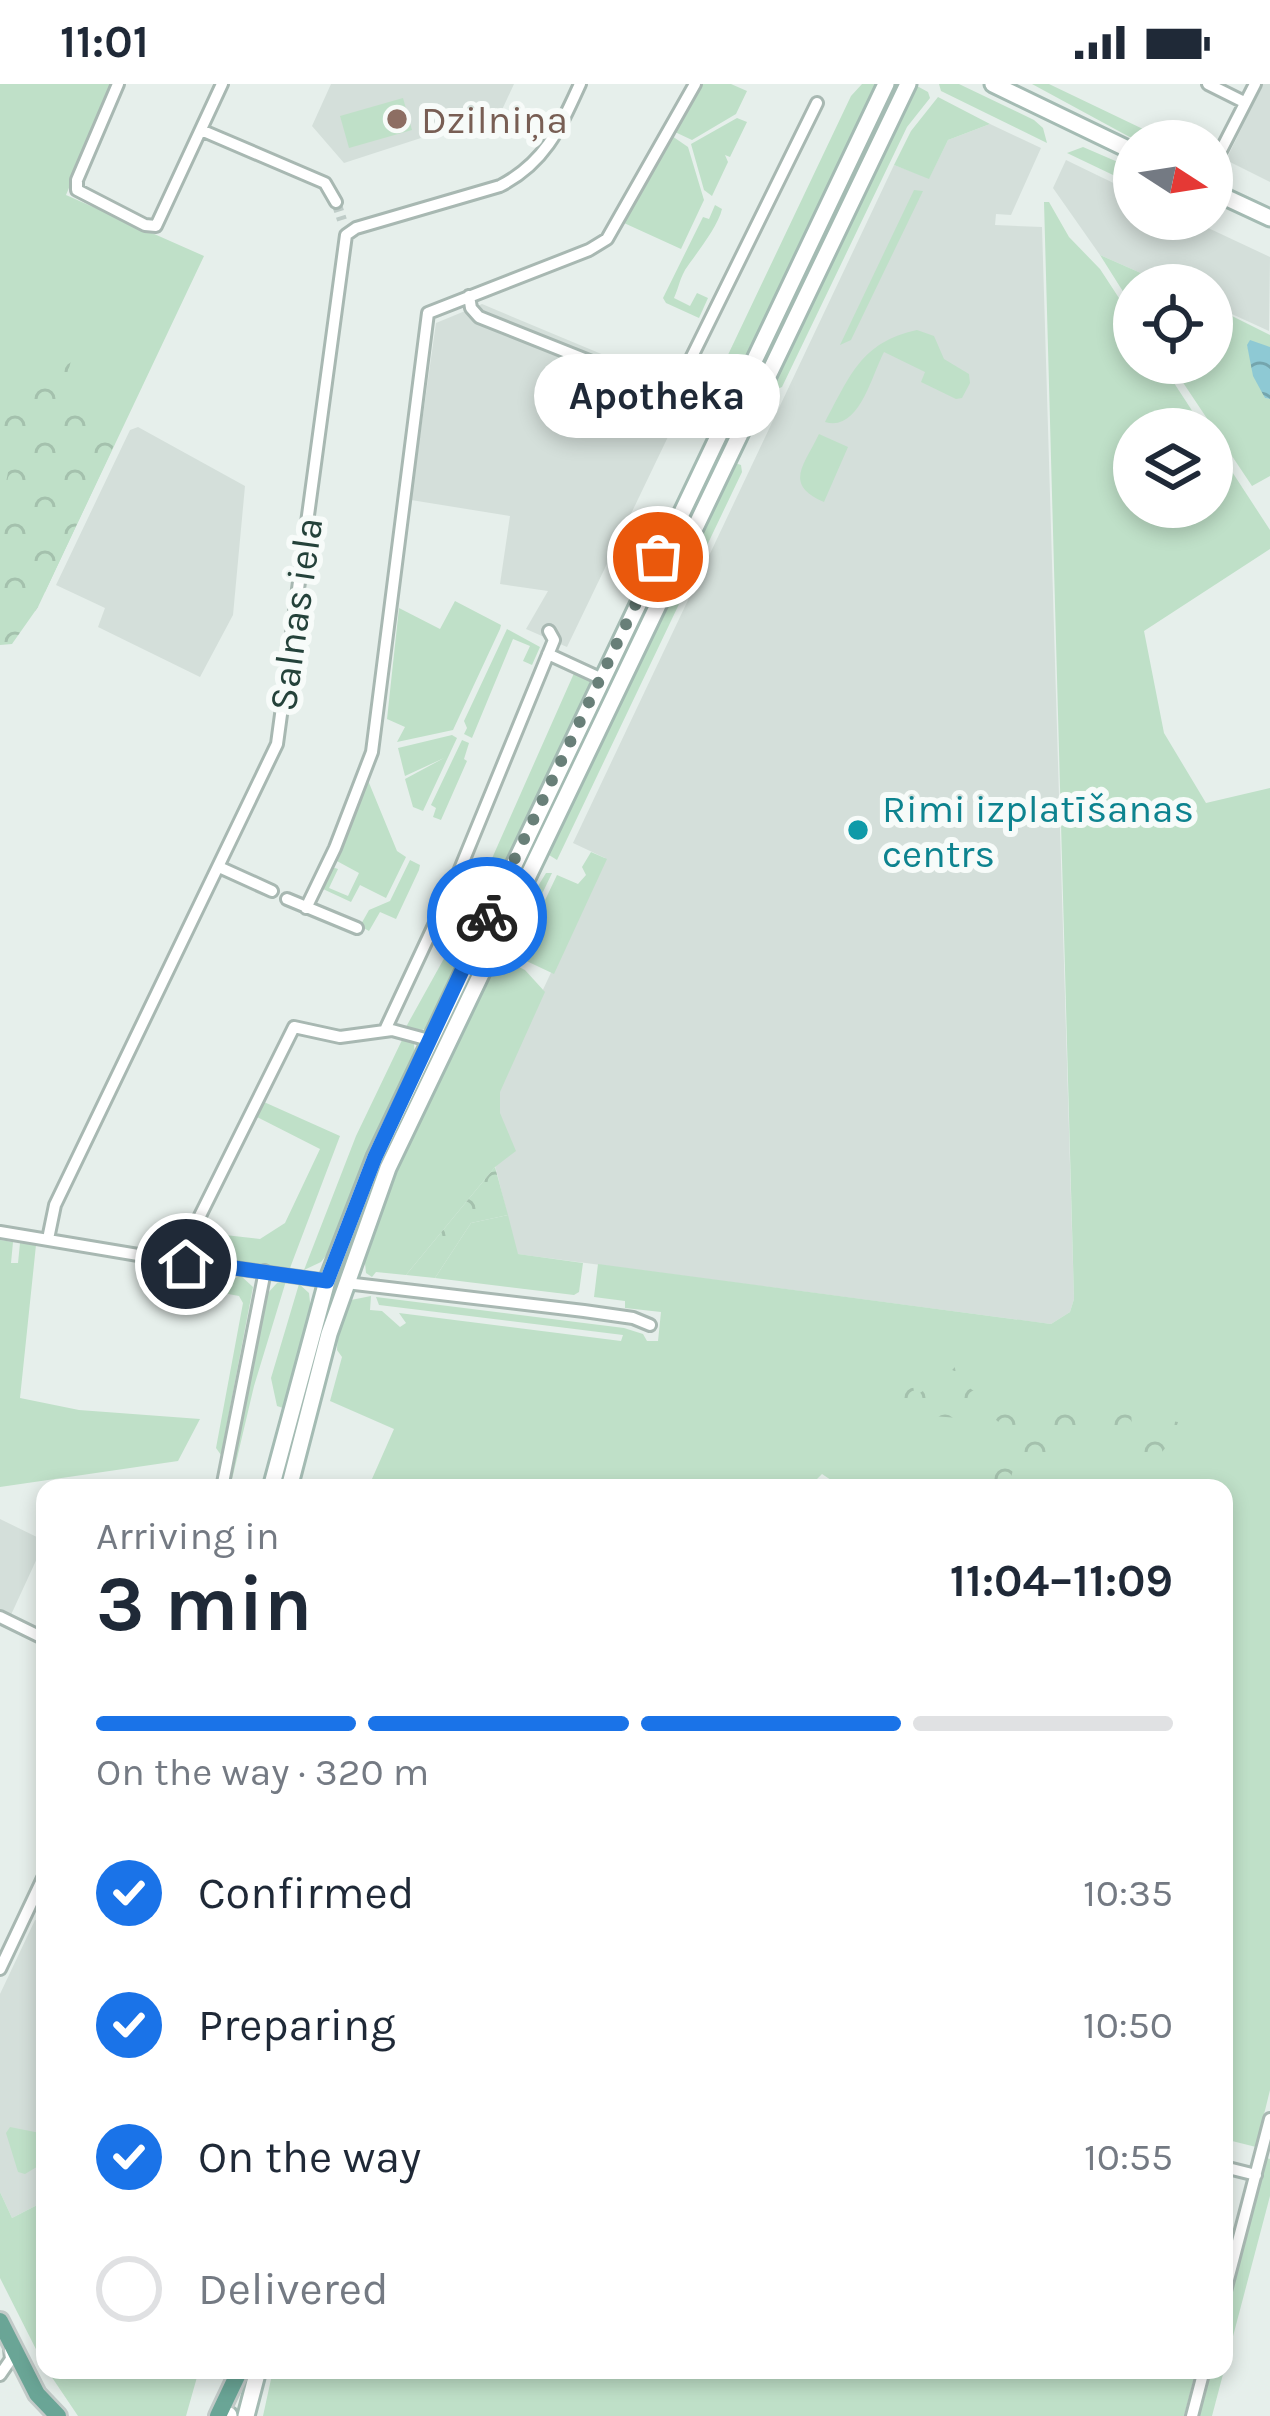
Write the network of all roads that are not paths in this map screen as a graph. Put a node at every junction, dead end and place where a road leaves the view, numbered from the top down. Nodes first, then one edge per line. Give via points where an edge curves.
1 (118, 84) edge
2 (222, 84) edge
3 (580, 84) edge
4 (694, 84) edge
5 (886, 84) edge
6 (908, 84) edge
7 (994, 84) edge
8 (1208, 84) edge
9 (1255, 84) edge
10 (1244, 102) junction
11 (817, 103) dead end
12 (1233, 125) edge
13 (201, 130) junction
14 (1113, 142) edge
15 (1233, 201) edge
16 (336, 202) tunnel mouth
17 (1270, 218) edge
18 (342, 220) tunnel mouth
19 (346, 235) junction
20 (469, 296) junction
21 (673, 394) junction
22 (727, 416) junction
23 (549, 631) dead end
24 (548, 654) junction
25 (600, 678) junction
26 (219, 866) junction
27 (272, 892) dead end
28 (287, 898) dead end
29 (306, 908) junction
30 (357, 928) dead end
31 (386, 1030) junction
32 (429, 1040) junction
33 (390, 1144) junction
34 (0, 1232) edge
35 (48, 1239) junction
36 (177, 1262) junction
37 (265, 1271) junction
38 (327, 1281) junction
39 (346, 1283) junction
40 (650, 1325) dead end
41 (225, 1479) edge
42 (273, 1479) edge
43 (293, 1479) edge
44 (0, 1617) edge
45 (36, 1635) edge
46 (36, 1893) edge
47 (0, 1969) edge
48 (1270, 2119) edge
49 (1233, 2169) edge
50 (1256, 2175) junction
51 (1233, 2261) edge
52 (0, 2321) edge
53 (10, 2340) junction
54 (0, 2375) edge
55 (234, 2379) edge
56 (236, 2379) edge
57 (256, 2379) edge
58 (1202, 2379) edge
59 (43, 2405) edge
60 (218, 2416) edge
61 (229, 2416) edge
62 (246, 2416) edge
63 (1192, 2416) edge

1 - 13 street via 77,180 82,196 156,226
2 - 13 street
3 - 19 street via 547,150 517,177
4 - 20 street via 607,238
5 - 22 main road
6 - 33 main road
7 - 14 main road
8 - 10 street
9 - 10 street
10 - 12 street
11 - 21 street
13 - 16 street via 325,183
15 - 17 main road
18 - 19 street
19 - 26 street, Salnas iela via 277,744
20 - 21 street via 479,317
20 - 29 street via 428,314 372,752
21 - 22 street
22 - 25 main road
23 - 24 street
24 - 25 street
24 - 31 street
25 - 32 main road
26 - 27 street via 248,887
26 - 35 street, Salnas iela via 55,1205
28 - 29 street
29 - 30 street
31 - 32 street
31 - 36 street via 340,1037 294,1028
32 - 33 main road
33 - 38 main road
33 - 39 main road
34 - 35 street
35 - 36 street
36 - 37 street
37 - 38 street
37 - 41 street
38 - 42 main road
39 - 40 street
39 - 43 main road
44 - 45 street
46 - 47 street
48 - 50 street
49 - 50 street
50 - 51 street
52 - 53 main road
53 - 54 street
53 - 59 main road
54 - 59 street
55 - 60 main road
56 - 61 main road
57 - 62 main road
58 - 63 street

